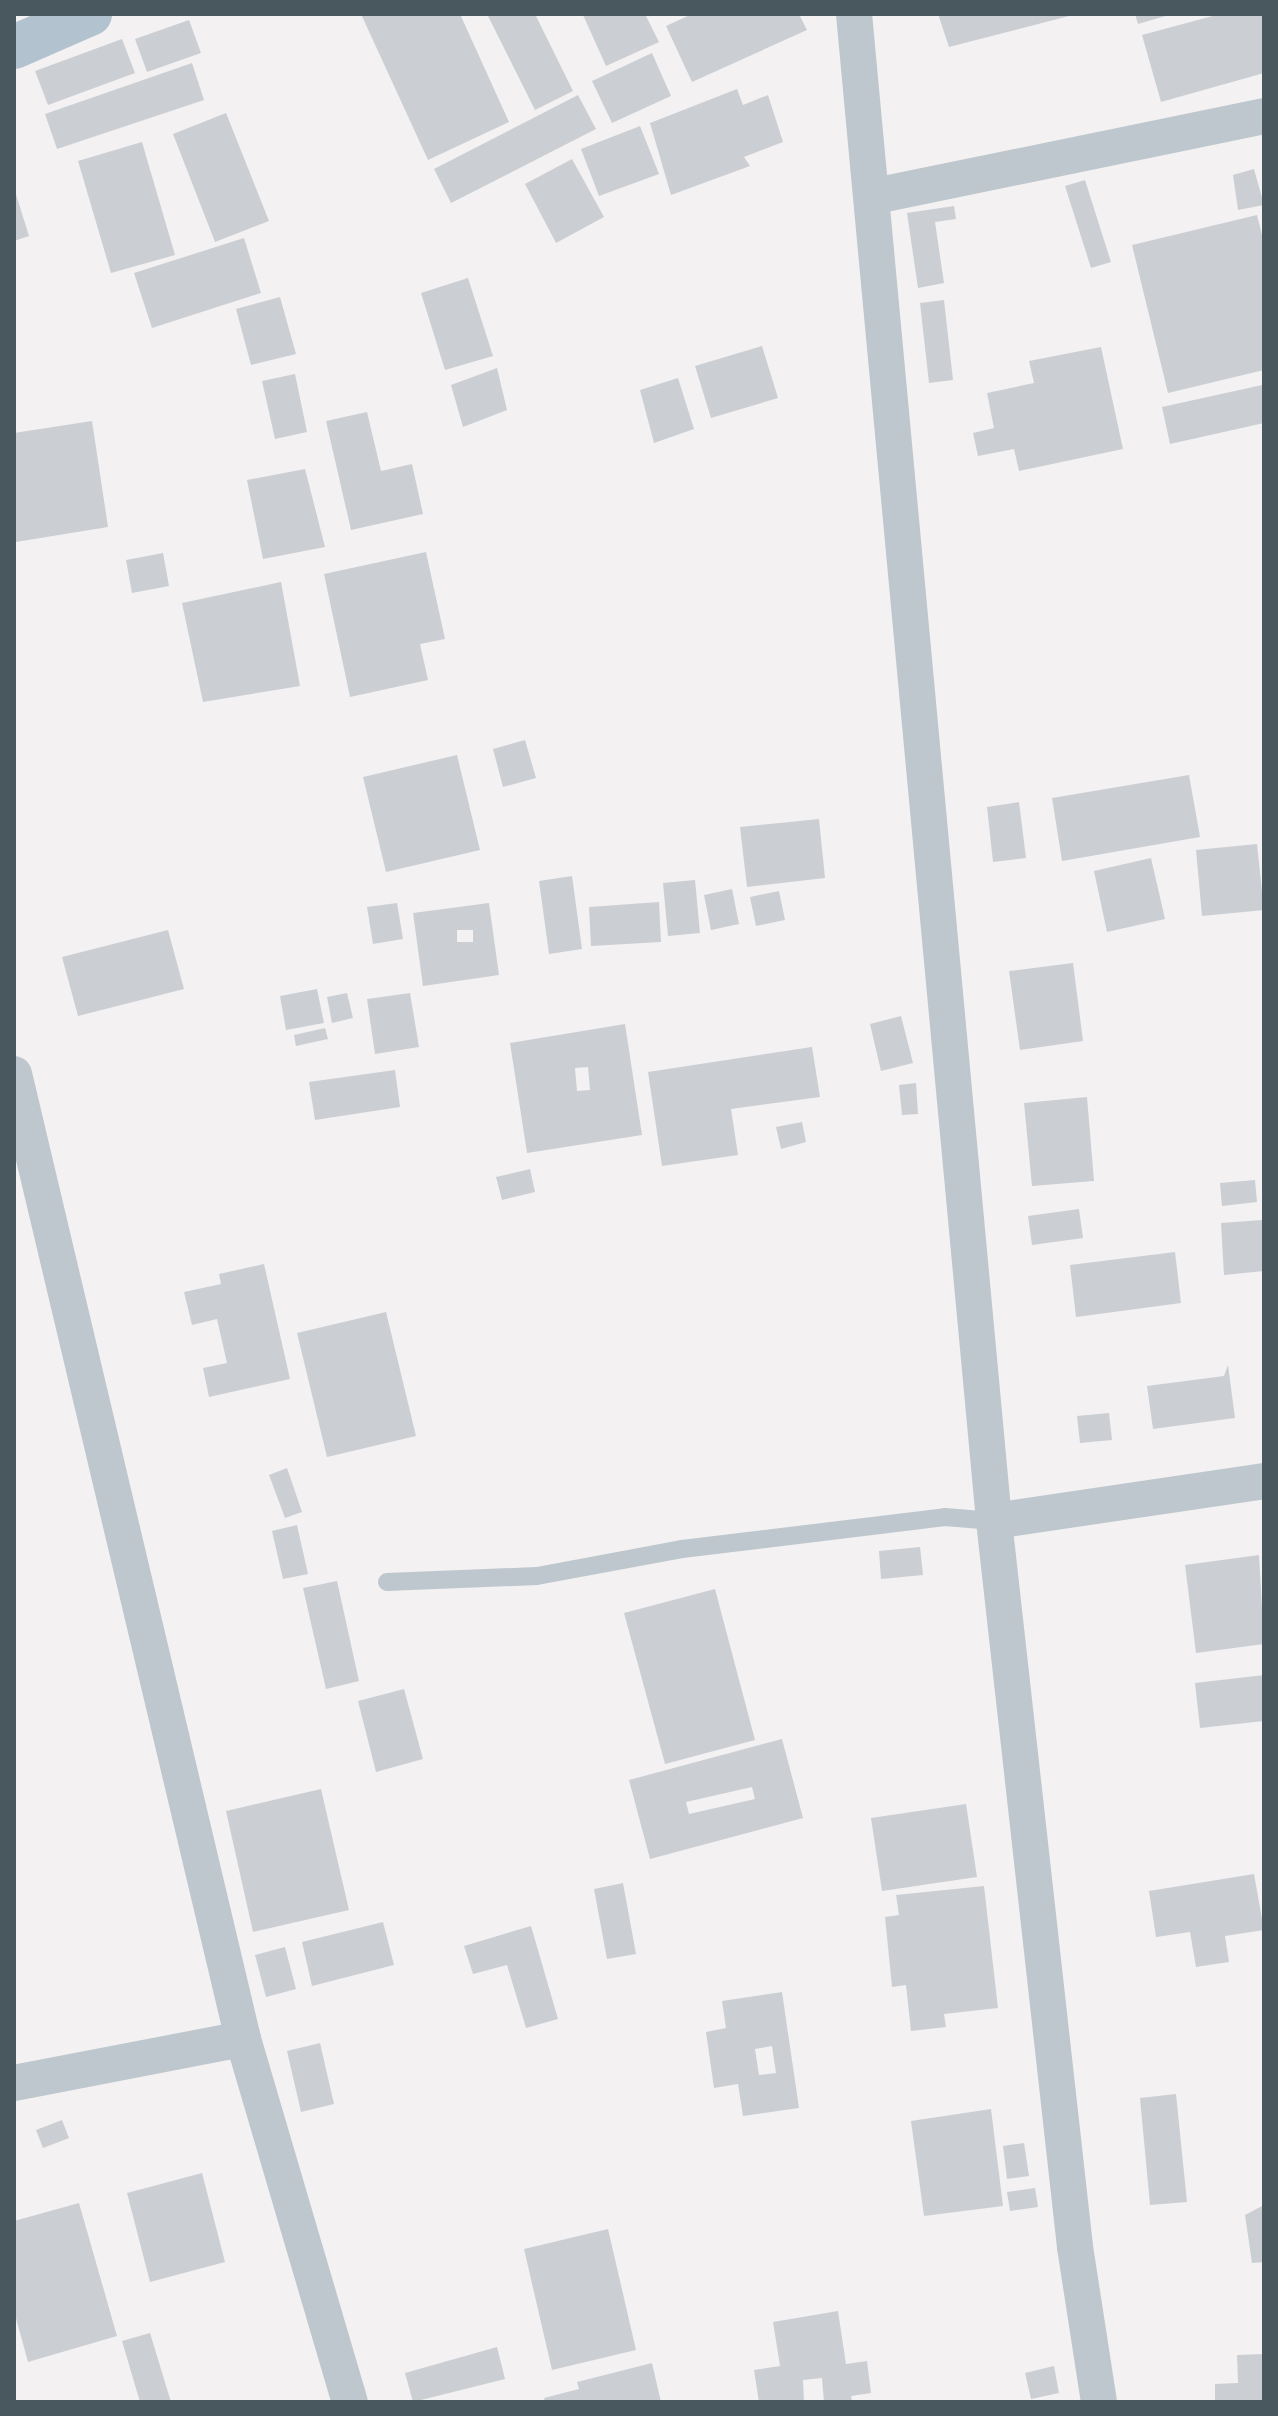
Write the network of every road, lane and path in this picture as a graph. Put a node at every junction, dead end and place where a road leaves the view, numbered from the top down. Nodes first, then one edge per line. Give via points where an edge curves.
1 (90, 14) edge
2 (854, 14) edge
3 (14, 47) edge
4 (1264, 116) edge
5 (875, 196) junction
6 (14, 1074) edge
7 (1264, 1481) edge
8 (994, 1521) junction
9 (387, 1582) dead end
10 (243, 2039) junction
11 (14, 2083) edge
12 (350, 2402) edge
13 (1099, 2402) edge

1 - 3 main road
2 - 5 street
4 - 5 street
5 - 8 street
6 - 10 street
7 - 8 street
8 - 9 lane via 945,1517 682,1549 537,1576
8 - 13 street via 1075,2247
10 - 11 street
10 - 12 street

